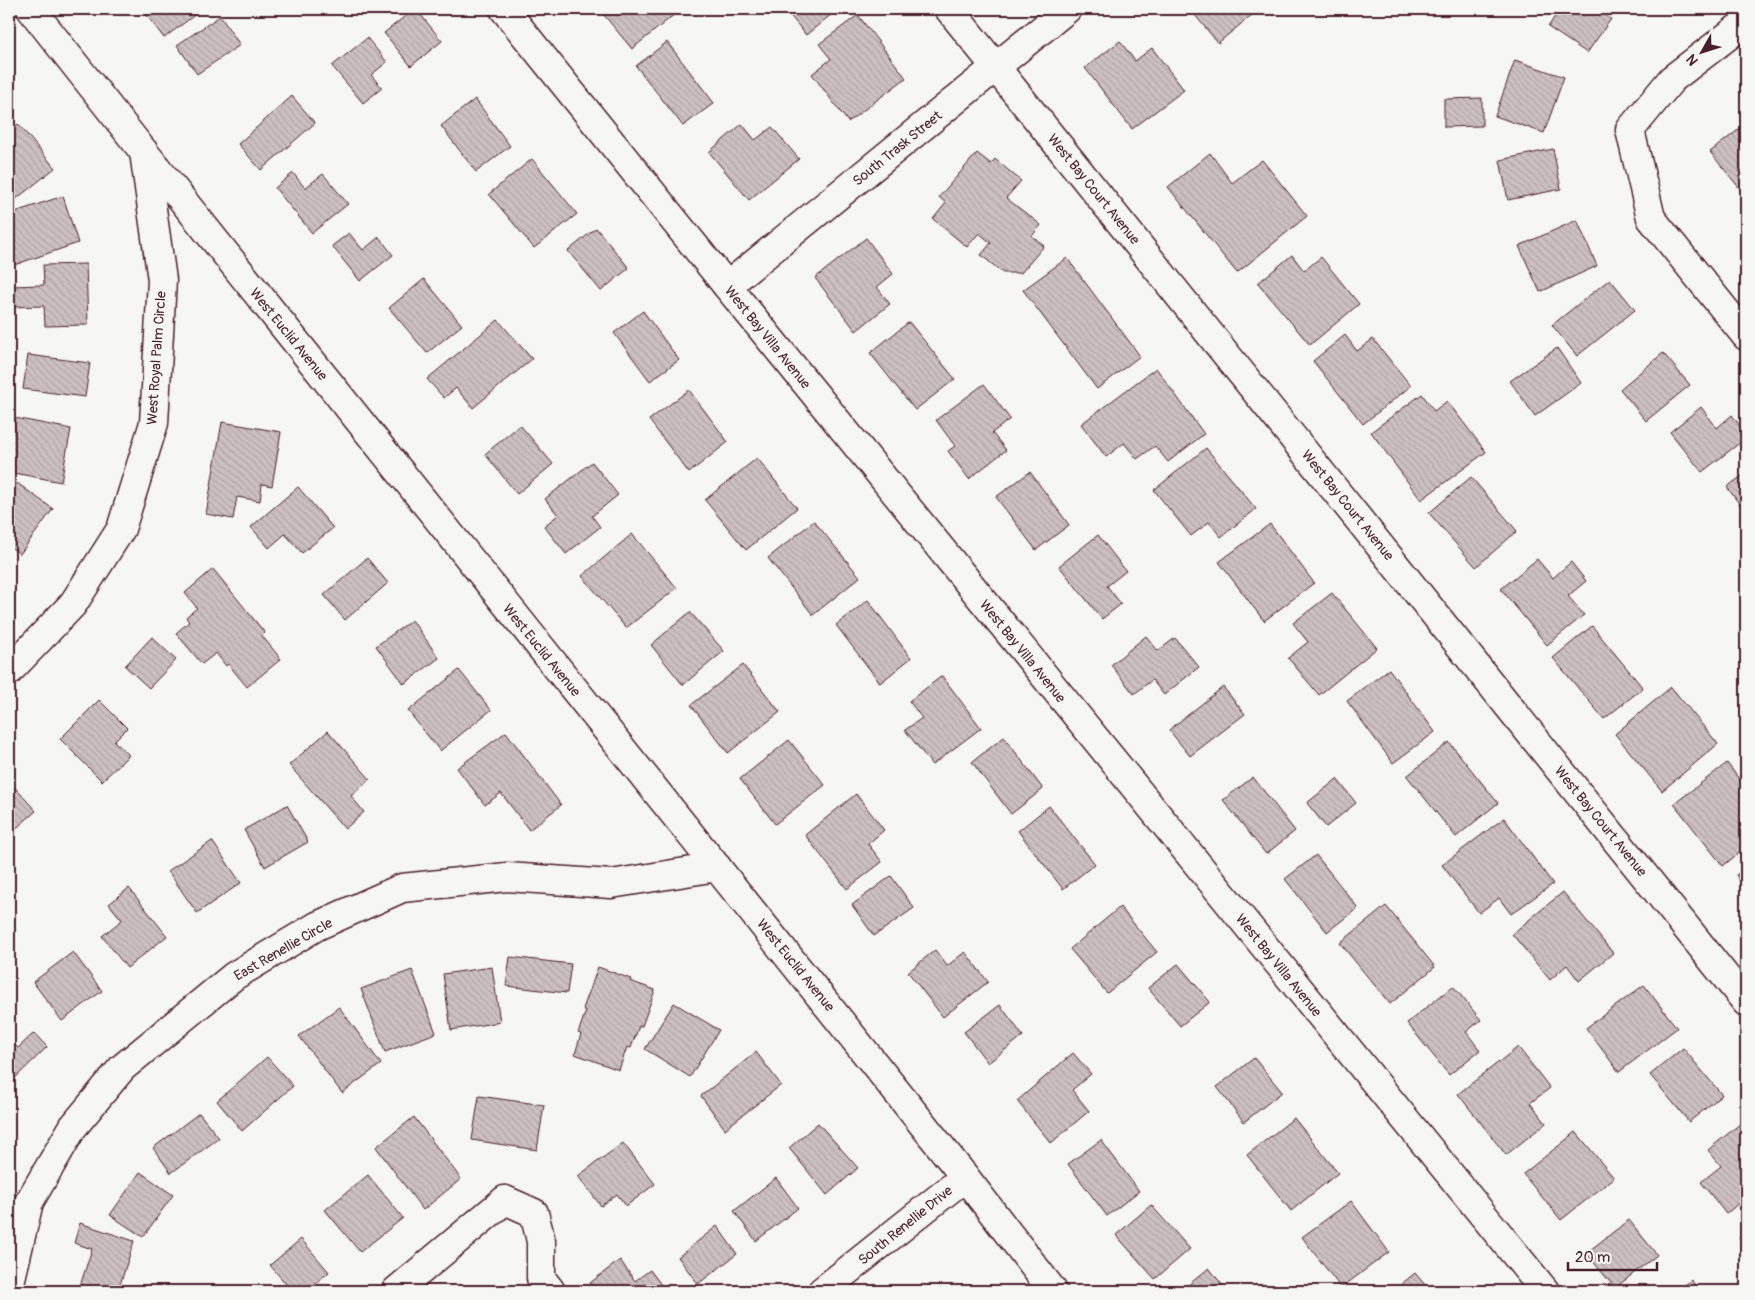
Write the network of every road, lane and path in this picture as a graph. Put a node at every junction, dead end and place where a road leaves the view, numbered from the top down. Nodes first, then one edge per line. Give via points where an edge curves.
1 (31, 9) edge
2 (504, 9) edge
3 (949, 9) edge
4 (1067, 9) edge
5 (1746, 22) edge
6 (996, 68) junction
7 (144, 152) junction
8 (727, 286) junction
9 (1746, 336) edge
10 (9, 671) edge
11 (718, 867) junction
12 (1746, 1002) edge
13 (965, 1177) junction
14 (9, 1287) edge
15 (396, 1291) edge
16 (551, 1291) edge
17 (822, 1291) edge
18 (1053, 1291) edge
19 (1544, 1291) edge

1 - 7 street, West Euclid Avenue
2 - 8 street, West Bay Villa Avenue
3 - 6 street, West Bay Court Avenue
4 - 6 street, South Trask Street
5 - 9 street via 1672,79 1630,130 1651,218
6 - 8 street, South Trask Street
6 - 12 street, West Bay Court Avenue
7 - 10 street, West Royal Palm Circle via 162,280 154,423 121,529 73,604
7 - 11 street, West Euclid Avenue
8 - 19 street, West Bay Villa Avenue
11 - 13 street, West Euclid Avenue
11 - 14 street, East Renellie Circle via 611,884 507,877 402,888 317,926 234,976 122,1068 73,1127 29,1202
13 - 17 street, South Renellie Drive
13 - 18 street, West Euclid Avenue
15 - 16 street via 505,1200 534,1212 541,1241 541,1278

